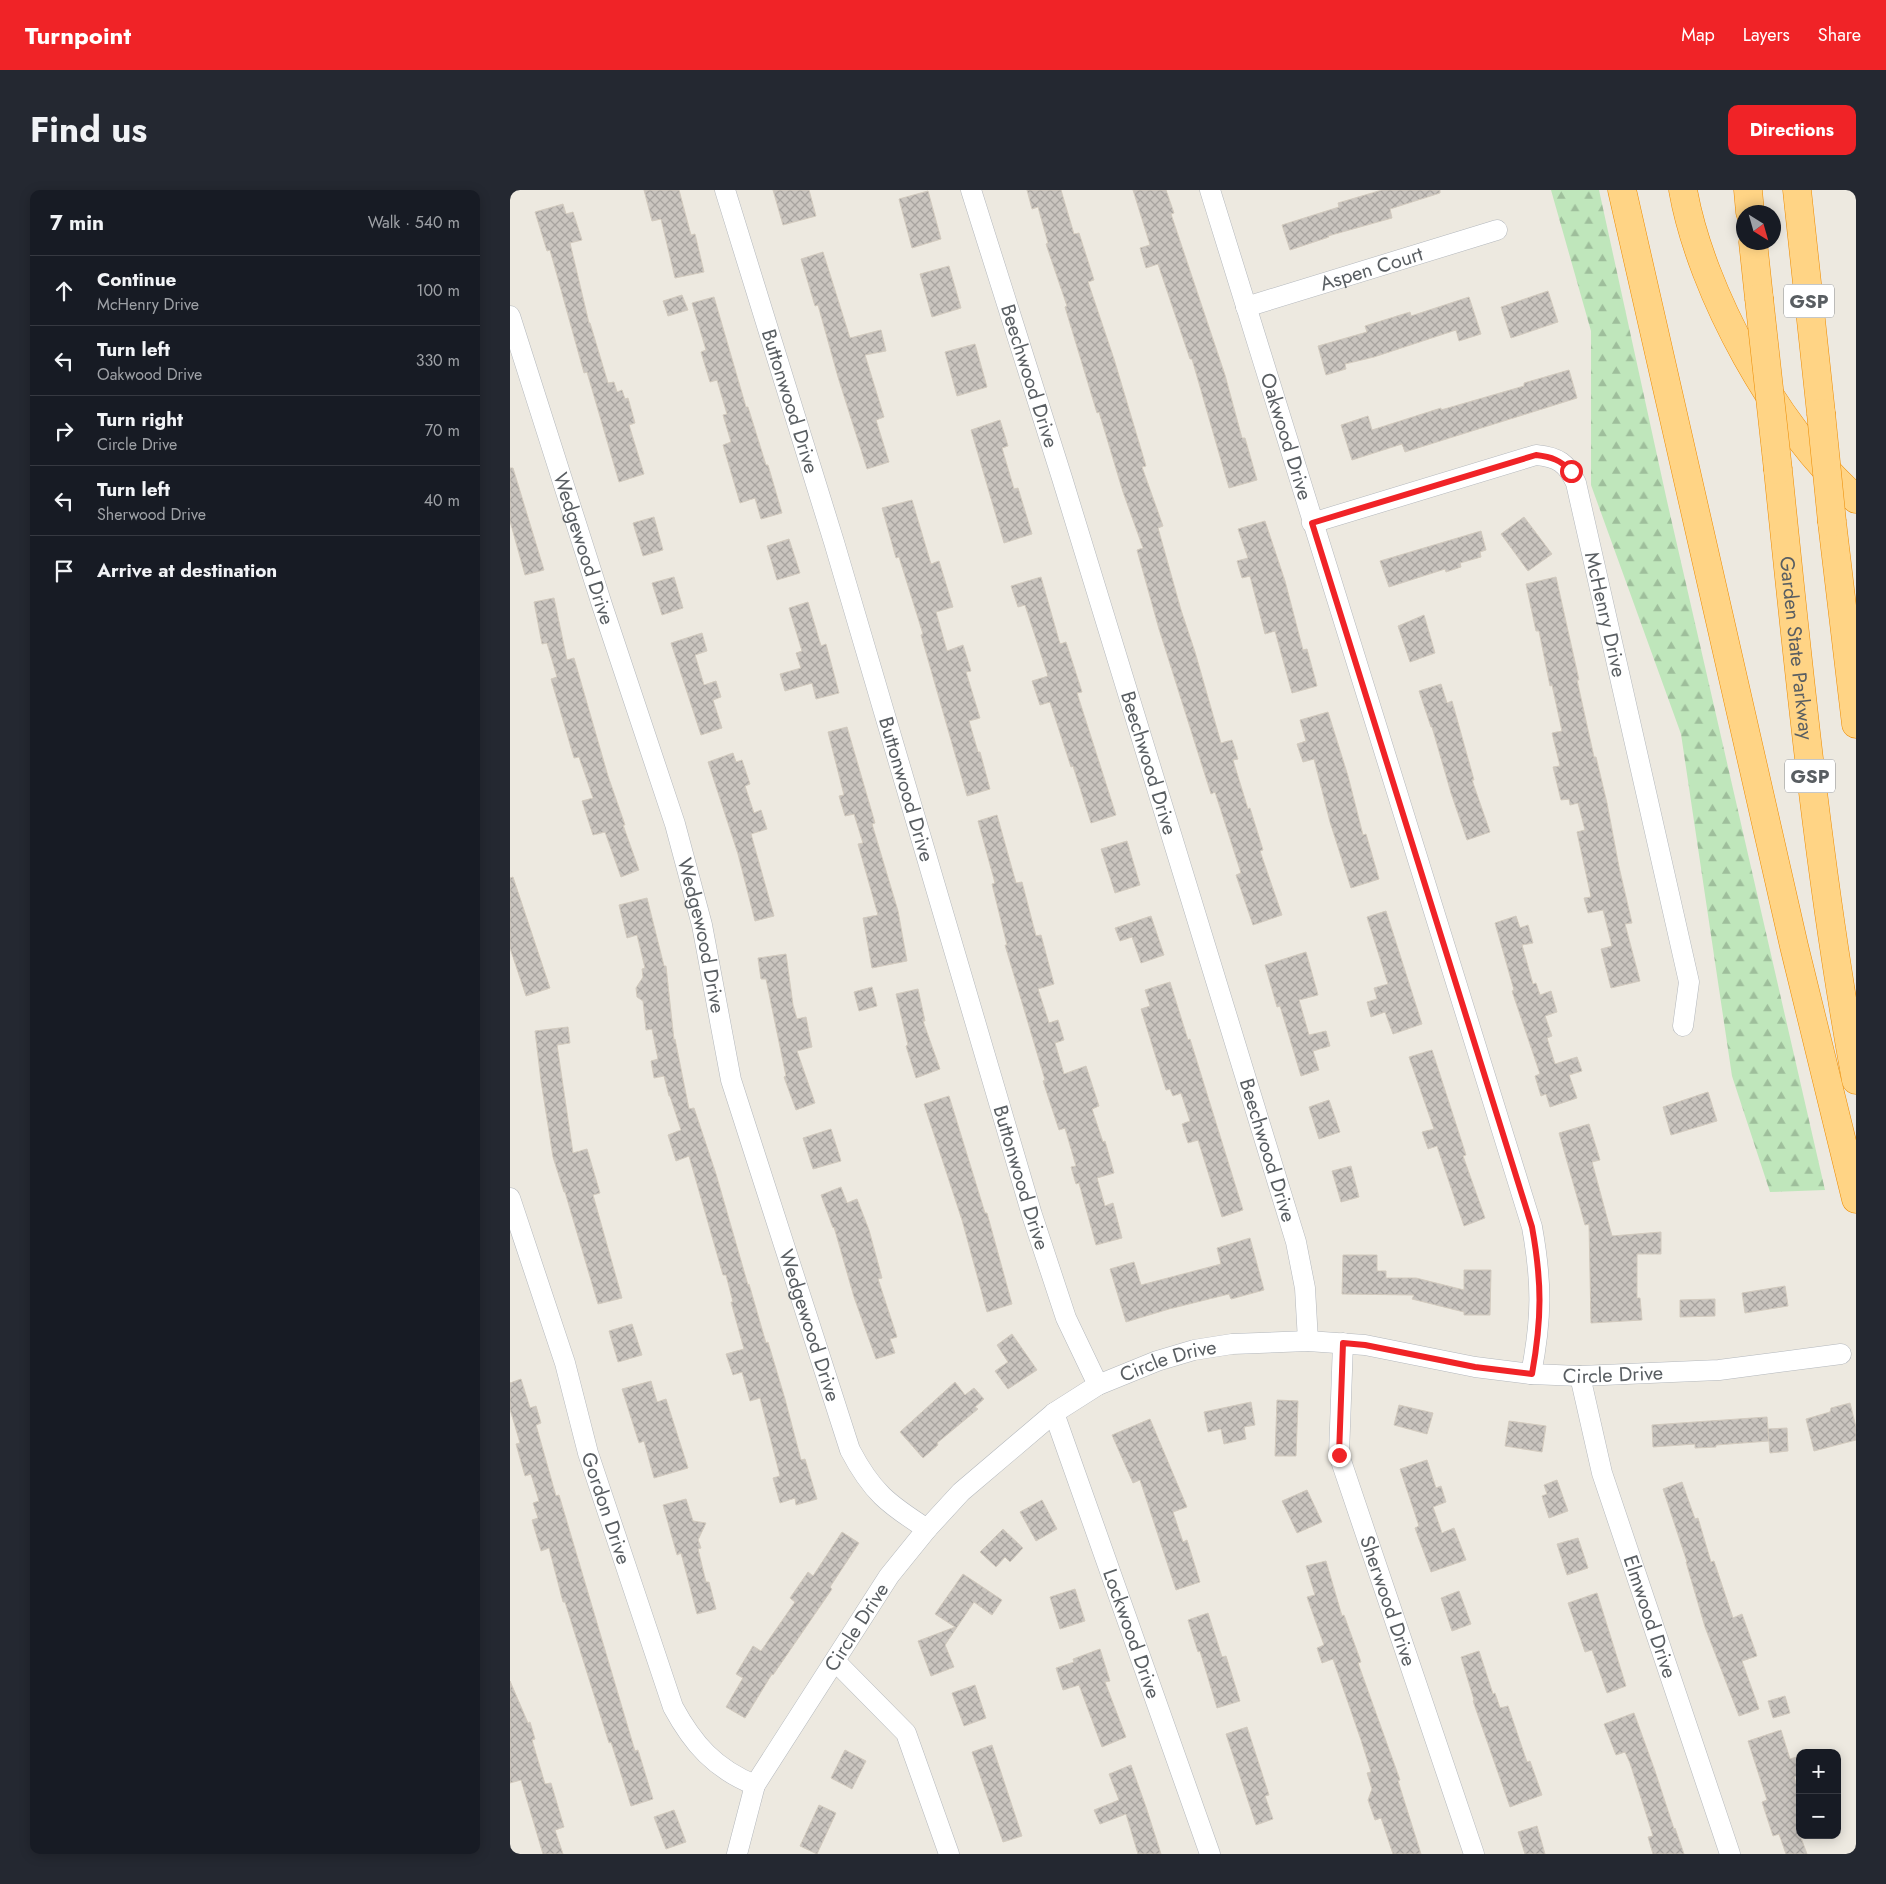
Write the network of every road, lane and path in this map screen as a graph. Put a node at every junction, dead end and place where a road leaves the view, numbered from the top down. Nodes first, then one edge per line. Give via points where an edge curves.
1 (725, 190) edge
2 (971, 190) edge
3 (1210, 190) edge
4 (1622, 190) edge
5 (1683, 190) edge
6 (1748, 190) edge
7 (1797, 190) edge
8 (1749, 205) edge
9 (1497, 230) dead end
10 (1754, 250) edge
11 (1246, 307) junction
12 (510, 316) edge
13 (1856, 499) edge
14 (1312, 523) junction
15 (1856, 724) edge
16 (1683, 1026) dead end
17 (1856, 1080) edge
18 (510, 1198) edge
19 (1856, 1199) edge
20 (1308, 1340) junction
21 (1343, 1343) junction
22 (1841, 1354) dead end
23 (1532, 1374) junction
24 (1580, 1376) junction
25 (1098, 1385) junction
26 (1054, 1413) junction
27 (927, 1529) junction
28 (835, 1662) junction
29 (755, 1785) junction
30 (737, 1854) edge
31 (949, 1854) edge
32 (1210, 1854) edge
33 (1474, 1854) edge
34 (1730, 1854) edge

1 - 25 street, Buttonwood Drive via 837,552 1032,1216 1066,1318
2 - 20 street, Beechwood Drive via 1296,1242 1305,1288
3 - 11 street, Oakwood Drive
4 - 19 highway via 1794,946
5 - 13 highway via 1693,232 1714,289 1760,379 1820,462
6 - 8 highway
7 - 15 highway, GSP, bridge
9 - 11 street, Aspen Court
10 - 17 highway, Garden State Parkway / GSP, bridge via 1819,846
11 - 14 street, Oakwood Drive
12 - 27 street, Wedgewood Drive via 602,608 675,824 702,925 731,1080 850,1450 875,1490 894,1508
14 - 16 street, McHenry Drive via 1536,455 1561,461 1571,471 1689,982
14 - 23 street, Oakwood Drive via 1532,1227 1539,1264 1541,1306
18 - 29 street, Gordon Drive via 565,1363 588,1453 673,1707 700,1749 719,1766
20 - 21 street, Circle Drive
20 - 25 street, Circle Drive via 1232,1344 1194,1350
21 - 23 street, Circle Drive
21 - 33 street, Sherwood Drive via 1339,1455
22 - 24 street, Circle Drive via 1719,1370
23 - 24 street, Circle Drive
24 - 34 street, Elmwood Drive via 1602,1473
25 - 26 street, Circle Drive
26 - 27 street, Circle Drive via 960,1492
26 - 32 street, Lockwood Drive
27 - 28 street, Circle Drive via 889,1576
28 - 29 street, Circle Drive
28 - 31 street via 906,1733
29 - 30 street, Circle Drive

